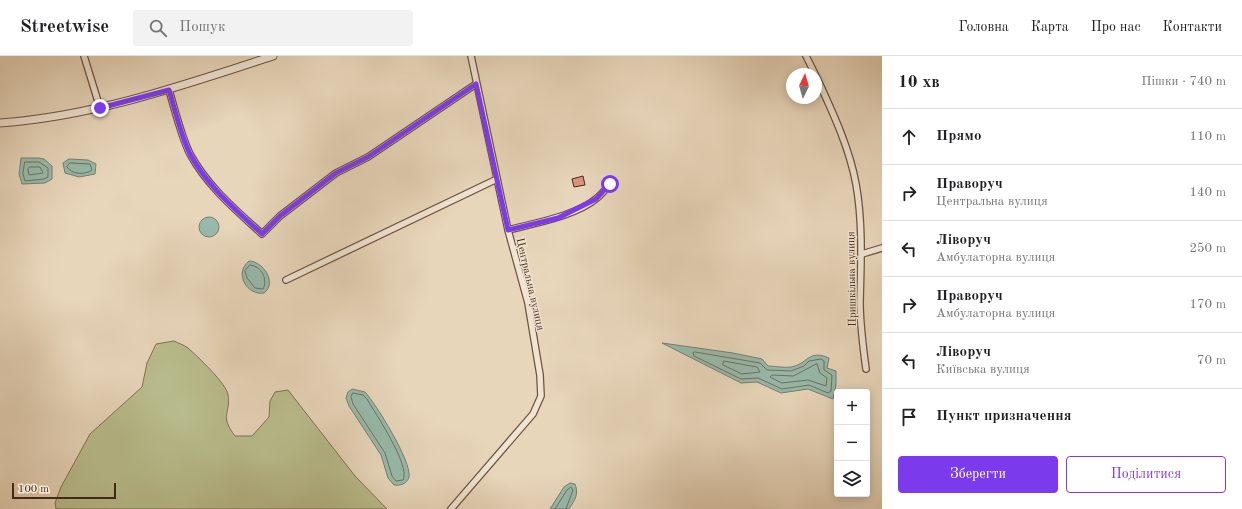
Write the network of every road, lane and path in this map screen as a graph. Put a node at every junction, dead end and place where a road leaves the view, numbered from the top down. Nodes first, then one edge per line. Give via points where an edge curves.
1 (84, 56) edge
2 (273, 56) edge
3 (471, 56) edge
4 (806, 56) edge
5 (812, 68) edge
6 (476, 84) junction
7 (822, 88) edge
8 (169, 90) junction
9 (100, 108) junction
10 (0, 123) edge
11 (497, 179) junction
12 (610, 184) dead end
13 (508, 230) junction
14 (882, 248) edge
15 (862, 254) junction
16 (286, 280) dead end
17 (866, 369) dead end
18 (451, 509) edge

1 - 9 street
2 - 8 street
3 - 6 street, Центральна вулиця
4 - 5 street, Пришкільна вулиця
6 - 8 street via 368,157 336,173 280,216 262,234 221,197 202,174 190,153
6 - 11 street, Центральна вулиця
7 - 15 street, Пришкільна вулиця via 849,154 856,185
8 - 9 street
9 - 10 street
11 - 13 street, Центральна вулиця
11 - 16 street
12 - 13 street via 596,199 558,218
13 - 18 street, Центральна вулиця via 528,303 541,396 533,414
14 - 15 street
15 - 17 street, Пришкільна вулиця via 860,303

